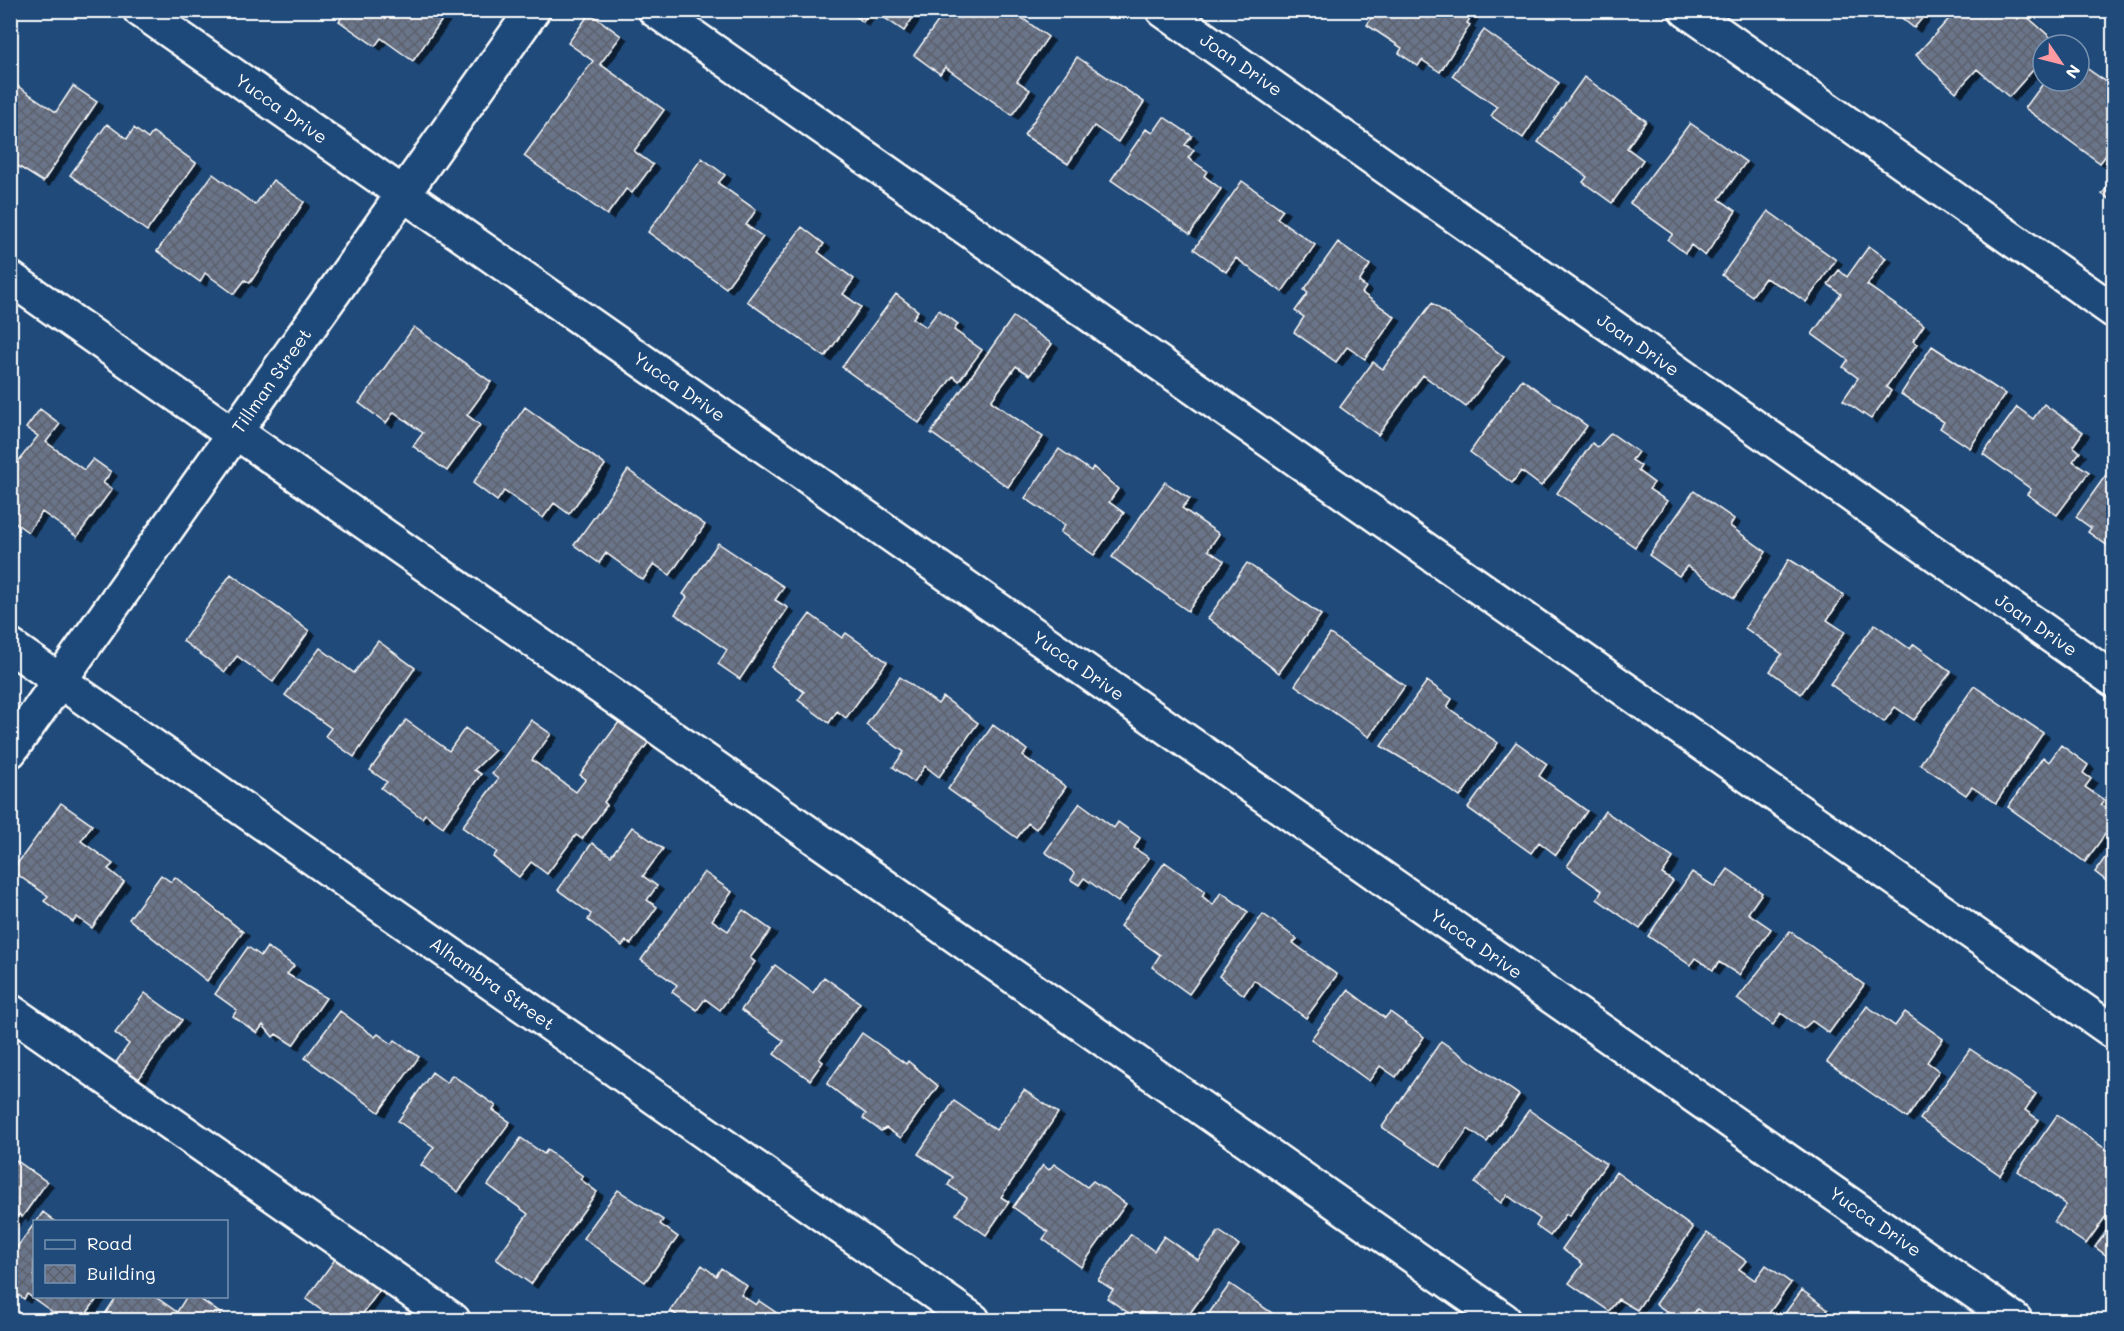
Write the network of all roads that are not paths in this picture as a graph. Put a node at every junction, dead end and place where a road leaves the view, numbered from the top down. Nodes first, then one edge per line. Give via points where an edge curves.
1 (140, 10) edge
2 (533, 10) edge
3 (655, 10) edge
4 (1163, 10) edge
5 (1686, 10) edge
6 (403, 194) junction
7 (10, 278) edge
8 (2114, 311) edge
9 (235, 433) junction
10 (10, 646) edge
11 (2114, 680) edge
12 (60, 681) junction
13 (10, 751) edge
14 (10, 1011) edge
15 (2114, 1032) edge
16 (453, 1320) edge
17 (973, 1320) edge
18 (1503, 1320) edge
19 (2015, 1320) edge

1 - 6 street, Yucca Drive
2 - 6 street, Tillman Street
3 - 15 street
4 - 11 street, Joan Drive
5 - 8 street
6 - 9 street, Tillman Street
6 - 19 street, Yucca Drive
7 - 9 street
9 - 12 street, Tillman Street
9 - 18 street
10 - 12 street, Alhambra Street
12 - 13 street, Tillman Street
12 - 17 street, Alhambra Street
14 - 16 street

